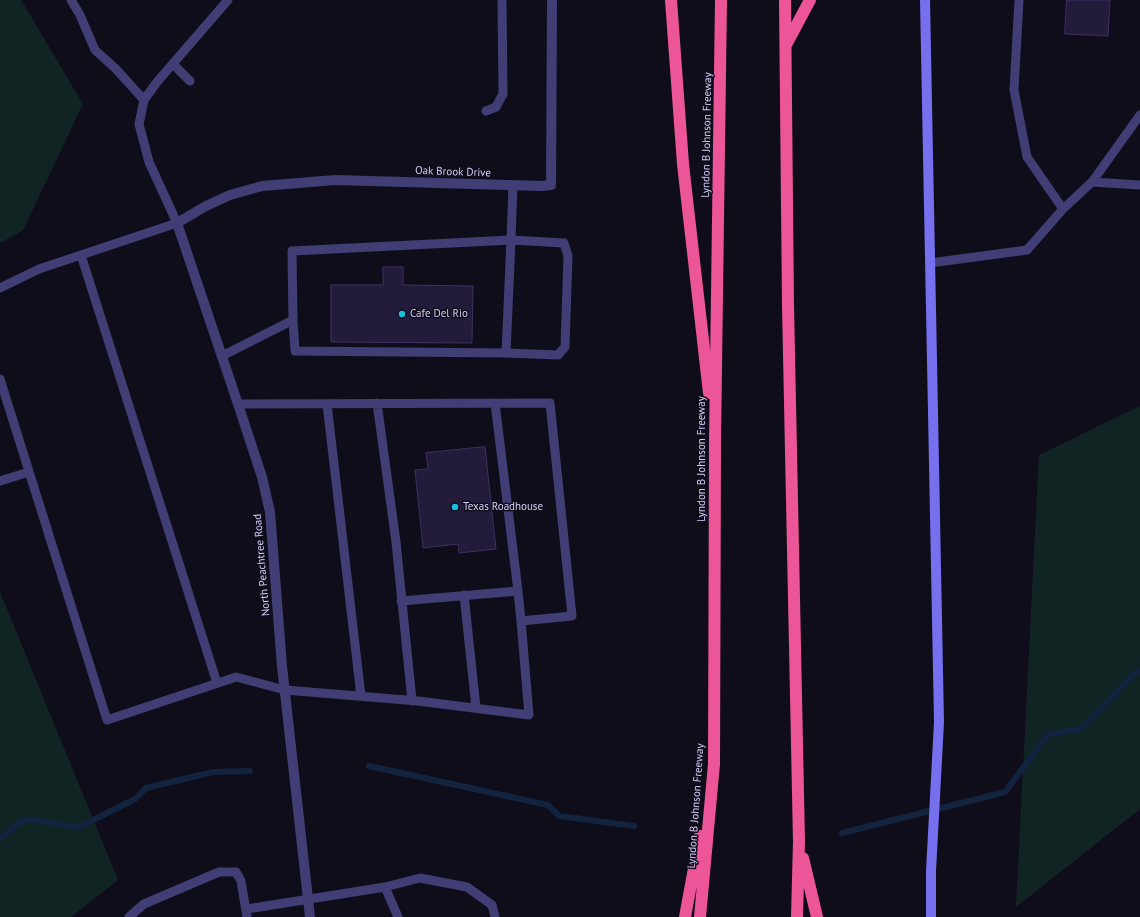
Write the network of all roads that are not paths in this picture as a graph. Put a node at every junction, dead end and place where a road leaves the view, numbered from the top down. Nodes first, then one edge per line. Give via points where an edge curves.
1 (71, 0) edge
2 (228, 0) edge
3 (502, 0) edge
4 (552, 0) edge
5 (671, 0) edge
6 (721, 0) edge
7 (785, 0) edge
8 (810, 0) edge
9 (925, 0) edge
10 (1019, 0) edge
11 (786, 46) junction
12 (173, 64) junction
13 (190, 80) dead end
14 (144, 100) junction
15 (486, 111) dead end
16 (1140, 115) edge
17 (1092, 182) junction
18 (512, 185) junction
19 (1140, 185) edge
20 (1063, 209) junction
21 (177, 223) junction
22 (511, 240) junction
23 (81, 255) junction
24 (930, 264) junction
25 (0, 288) edge
26 (293, 320) junction
27 (506, 354) junction
28 (222, 356) junction
29 (0, 379) edge
30 (377, 403) junction
31 (494, 403) junction
32 (238, 404) junction
33 (327, 404) junction
34 (715, 441) junction
35 (29, 472) junction
36 (0, 481) edge
37 (518, 590) junction
38 (464, 596) junction
39 (401, 602) junction
40 (521, 621) junction
41 (217, 683) junction
42 (285, 690) junction
43 (361, 696) junction
44 (412, 701) junction
45 (476, 708) junction
46 (714, 764) junction
47 (798, 842) junction
48 (385, 887) junction
49 (308, 899) junction
50 (247, 913) edge
51 (128, 917) edge
52 (310, 917) edge
53 (398, 917) edge
54 (495, 917) edge
55 (685, 917) edge
56 (700, 917) edge
57 (797, 917) edge
58 (817, 917) edge
59 (931, 917) edge

1 - 14 lane via 95,50
2 - 12 lane
3 - 15 lane via 503,94 496,107
4 - 18 street, Oak Brook Drive via 551,185
5 - 34 highway via 683,164
6 - 34 highway, Lyndon B Johnson Freeway
7 - 11 highway
8 - 11 highway
9 - 24 main road
10 - 20 lane via 1014,90 1027,157
11 - 47 highway via 788,312
12 - 13 lane
12 - 14 lane
14 - 21 lane via 139,124 147,155
16 - 17 lane
17 - 19 lane
17 - 20 lane
18 - 21 street, Oak Brook Drive via 335,180 262,186 230,195
18 - 22 lane
20 - 24 lane via 1028,250
21 - 23 lane
21 - 28 street, North Peachtree Road
22 - 26 lane via 292,251
22 - 27 lane
22 - 27 lane via 564,243 568,256 565,347 558,355
23 - 25 lane via 38,269
23 - 41 lane
24 - 59 main road via 939,722
26 - 27 lane via 295,351
26 - 28 lane
28 - 32 street, North Peachtree Road
29 - 35 lane
30 - 31 lane
30 - 33 lane
30 - 39 lane via 396,542
31 - 37 lane
31 - 40 lane via 550,403 572,616
32 - 33 lane
32 - 42 street, North Peachtree Road via 262,477 270,512
33 - 43 lane
34 - 46 highway, Lyndon B Johnson Freeway
35 - 36 lane
35 - 41 lane via 107,720
37 - 38 lane
37 - 40 lane
38 - 39 lane
38 - 45 lane
39 - 44 lane
40 - 45 lane via 529,714
41 - 42 lane via 236,677
42 - 43 lane
42 - 49 street, North Peachtree Road
43 - 44 lane
44 - 45 lane
46 - 55 highway
46 - 56 highway, Lyndon B Johnson Freeway
47 - 57 highway
47 - 58 highway
48 - 49 lane
48 - 53 lane
48 - 54 lane via 420,878 467,887 492,905
49 - 50 lane
49 - 52 street, North Peachtree Road
50 - 51 lane via 241,881 236,872 219,872 144,904

